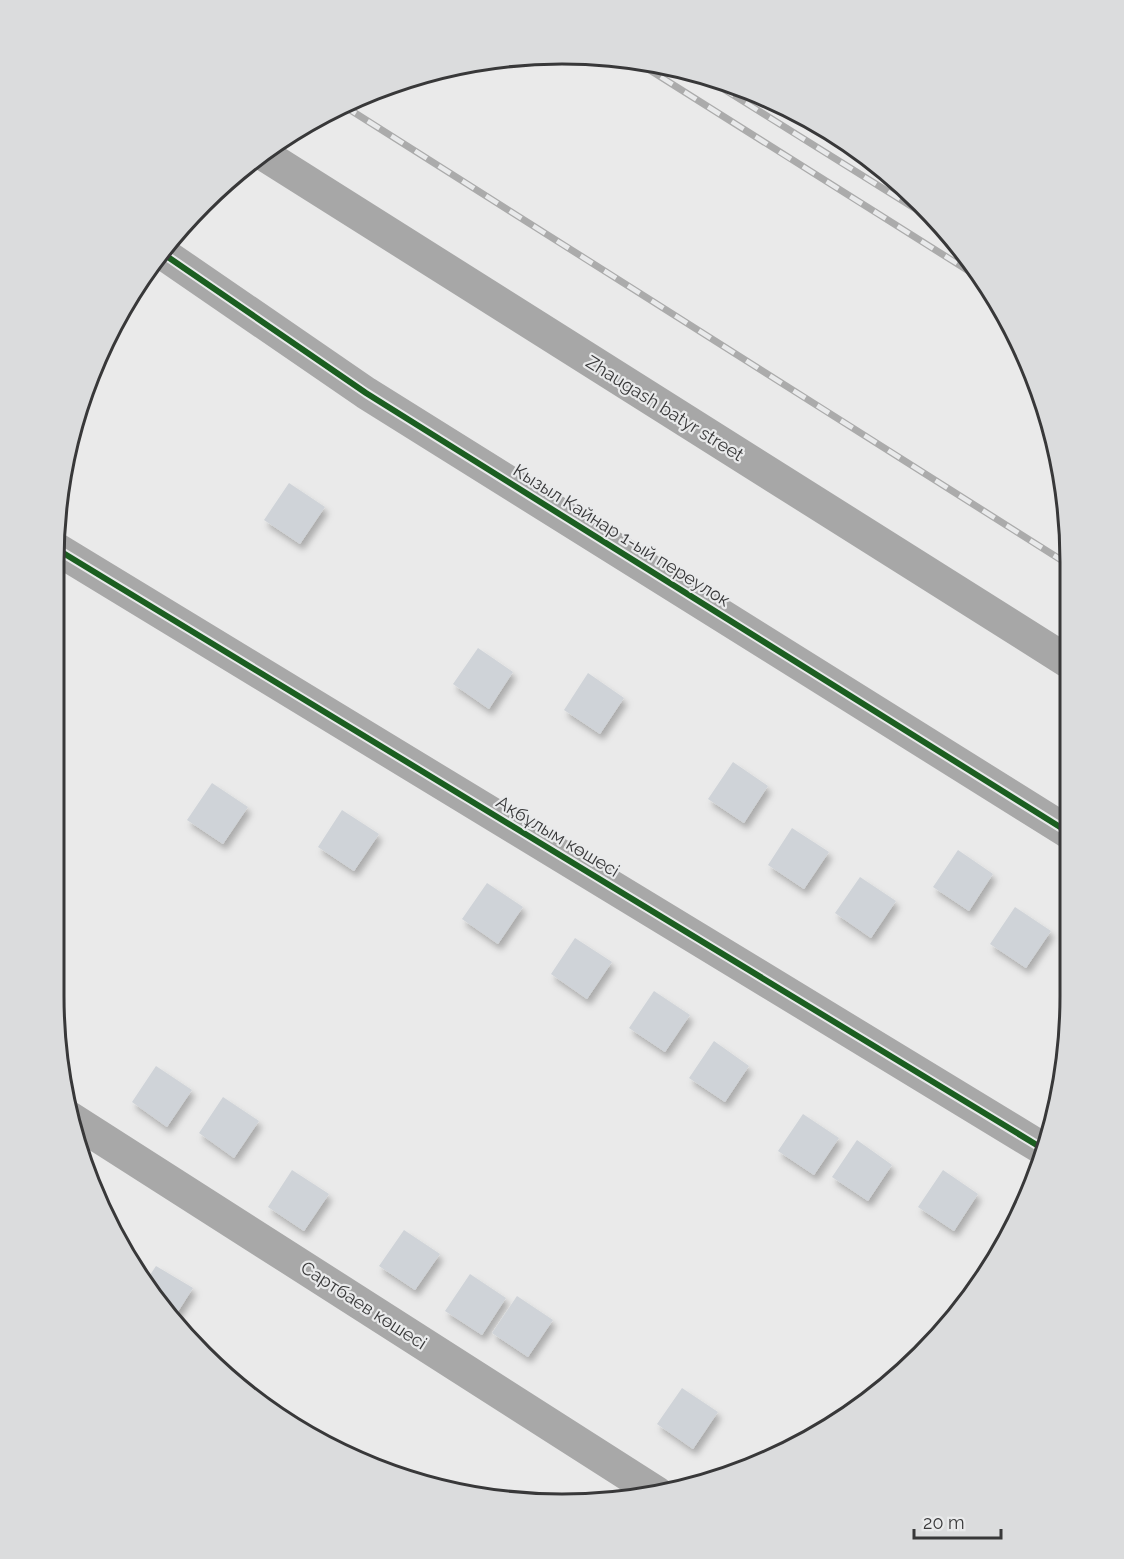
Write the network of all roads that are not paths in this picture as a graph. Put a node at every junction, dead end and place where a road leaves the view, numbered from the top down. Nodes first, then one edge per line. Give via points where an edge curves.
1 (271, 159) edge
2 (168, 257) edge
3 (64, 554) edge
4 (1060, 658) edge
5 (1060, 827) edge
6 (81, 1125) edge
7 (1037, 1145) edge
8 (647, 1487) edge

1 - 4 main road, Zhaugash batyr street
2 - 5 street, Кызыл Кайнар 1-ый переулок via 366,393
3 - 7 street, Ақбұлым көшесі
6 - 8 street, Сартбаев көшесі

